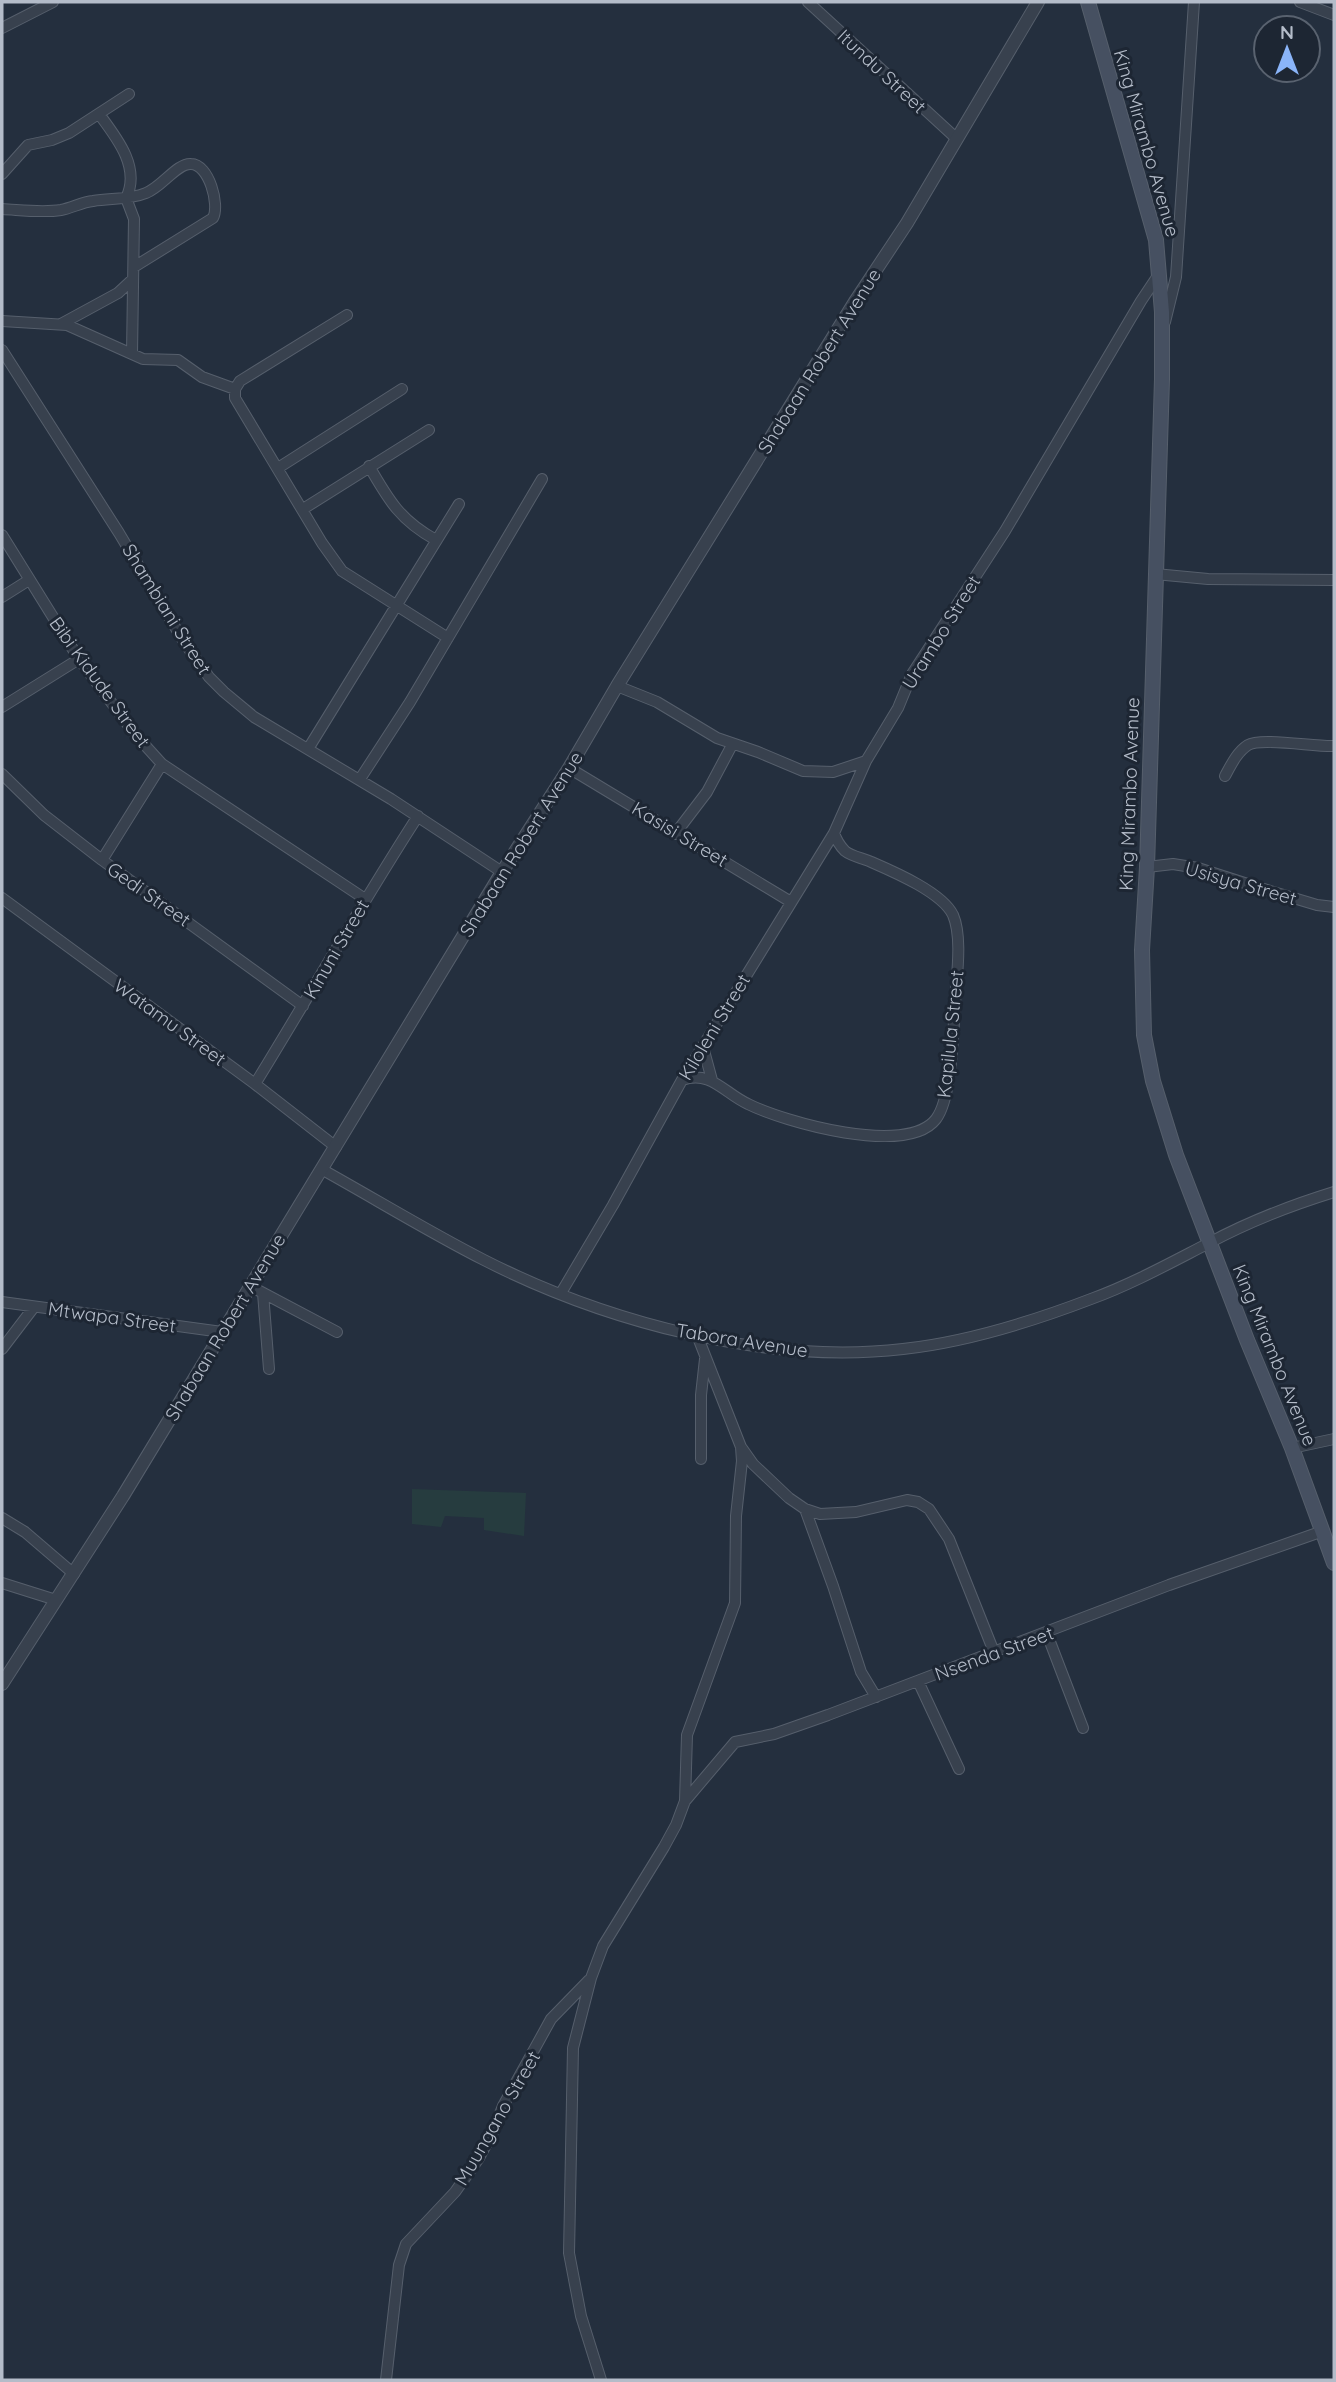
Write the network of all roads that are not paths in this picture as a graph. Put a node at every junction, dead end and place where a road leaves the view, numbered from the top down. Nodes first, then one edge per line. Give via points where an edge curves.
1 (53, 2) edge
2 (808, 2) edge
3 (1038, 2) edge
4 (1088, 2) edge
5 (1194, 2) edge
6 (1300, 2) edge
7 (1334, 15) edge
8 (2, 28) edge
9 (129, 94) dead end
10 (99, 114) junction
11 (957, 139) junction
12 (2, 174) edge
13 (147, 192) junction
14 (126, 198) junction
15 (2, 209) edge
16 (134, 215) junction
17 (134, 267) junction
18 (1160, 273) junction
19 (132, 280) junction
20 (346, 315) dead end
21 (2, 321) edge
22 (61, 324) junction
23 (1162, 331) junction
24 (2, 350) edge
25 (132, 354) junction
26 (235, 389) junction
27 (402, 389) dead end
28 (429, 429) dead end
29 (369, 467) junction
30 (278, 468) junction
31 (542, 479) dead end
32 (459, 504) dead end
33 (303, 509) junction
34 (2, 535) edge
35 (436, 540) junction
36 (1155, 574) junction
37 (29, 580) junction
38 (1334, 580) edge
39 (2, 597) edge
40 (396, 605) junction
41 (448, 638) junction
42 (79, 659) junction
43 (617, 686) junction
44 (2, 707) edge
45 (732, 745) junction
46 (1334, 746) edge
47 (308, 749) junction
48 (866, 761) junction
49 (162, 764) junction
50 (569, 768) junction
51 (2, 774) edge
52 (1225, 776) dead end
53 (360, 779) junction
54 (418, 816) junction
55 (834, 833) junction
56 (675, 834) junction
57 (848, 853) junction
58 (820, 855) junction
59 (102, 860) junction
60 (1147, 867) junction
61 (502, 872) junction
62 (2, 898) edge
63 (365, 899) junction
64 (791, 902) junction
65 (1334, 907) edge
66 (303, 1006) junction
67 (703, 1047) junction
68 (682, 1080) junction
69 (712, 1080) junction
70 (255, 1084) junction
71 (336, 1147) junction
72 (323, 1170) junction
73 (1334, 1192) edge
74 (1211, 1241) junction
75 (250, 1286) junction
76 (263, 1293) junction
77 (561, 1293) junction
78 (2, 1302) edge
79 (34, 1307) junction
80 (222, 1332) junction
81 (337, 1332) dead end
82 (697, 1335) junction
83 (2, 1349) edge
84 (705, 1356) junction
85 (269, 1369) dead end
86 (1334, 1439) edge
87 (741, 1447) junction
88 (1292, 1448) junction
89 (701, 1459) dead end
90 (805, 1509) junction
91 (2, 1518) edge
92 (1323, 1531) junction
93 (1334, 1563) edge
94 (74, 1574) junction
95 (2, 1583) edge
96 (56, 1600) junction
97 (1047, 1634) junction
98 (994, 1652) junction
99 (918, 1681) junction
100 (2, 1684) edge
101 (876, 1697) junction
102 (1083, 1728) dead end
103 (959, 1769) dead end
104 (685, 1801) junction
105 (591, 1978) junction
106 (386, 2380) edge
107 (601, 2380) edge

1 - 8 street
2 - 11 street, Itundu Street
3 - 11 street, Shabaan Robert Avenue
4 - 18 main road, King Mirambo Avenue via 1156,240
5 - 23 street via 1176,277
6 - 7 street
9 - 10 street
10 - 12 street via 59,138 28,145
10 - 14 street via 129,164 132,185
11 - 43 street, Shabaan Robert Avenue
13 - 14 street
13 - 16 street
13 - 17 street via 178,168 195,164 210,183 216,214 206,225
14 - 15 street via 57,210
14 - 16 street
16 - 17 street
17 - 19 street
18 - 23 main road, King Mirambo Avenue
18 - 48 street, Urambo Street via 1005,531 912,674 898,708
19 - 22 street
19 - 25 street
20 - 26 street via 240,381
21 - 22 street
22 - 25 street
23 - 36 main road, King Mirambo Avenue
24 - 47 street, Shambiani Street via 209,677 246,711
25 - 26 street via 143,359 178,360 202,377
26 - 30 street via 235,398
27 - 30 street
28 - 29 street
29 - 33 street
29 - 35 street via 397,512
30 - 33 street
31 - 41 street
32 - 35 street
33 - 40 street via 342,571
34 - 37 street, Bibi Kidude Street
35 - 40 street
36 - 38 street
36 - 60 main road, King Mirambo Avenue
37 - 39 street
37 - 42 street, Bibi Kidude Street
40 - 41 street
40 - 47 street
41 - 53 street
42 - 44 street
42 - 49 street, Bibi Kidude Street
43 - 45 street via 657,702
43 - 50 street, Shabaan Robert Avenue
45 - 48 street via 803,771 833,772
45 - 56 street
46 - 52 street via 1250,743
47 - 53 street, Shambiani Street
48 - 55 street, Kiloleni Street
49 - 59 street
49 - 63 street, Bibi Kidude Street
50 - 56 street, Kasisi Street
50 - 61 street, Shabaan Robert Avenue
51 - 59 street, Gedi Street via 44,815
53 - 54 street, Shambiani Street
54 - 61 street, Shambiani Street
54 - 63 street, Kinuni Street
55 - 57 street
55 - 58 street, Kiloleni Street
56 - 64 street, Kasisi Street
57 - 58 street, Kapilula Street
57 - 69 street, Kapilula Street via 936,896 954,916 953,1036 947,1090 935,1121 904,1135 832,1131 754,1107
58 - 64 street, Kiloleni Street
59 - 66 street, Gedi Street
60 - 65 street, Usisya Street via 1198,867
60 - 74 main road, King Mirambo Avenue via 1142,983 1147,1051 1176,1155
61 - 71 street, Shabaan Robert Avenue
62 - 70 street, Watamu Street
63 - 66 street, Kinuni Street
64 - 67 street, Kiloleni Street
66 - 70 street, Kinuni Street
67 - 68 street, Kiloleni Street
67 - 69 street
68 - 69 street
68 - 77 street, Kiloleni Street
70 - 71 street, Watamu Street
71 - 72 street, Shabaan Robert Avenue
72 - 75 street, Shabaan Robert Avenue
72 - 77 street, Tabora Avenue via 484,1260
73 - 74 street, Tabora Avenue
74 - 82 street, Tabora Avenue via 1093,1298 1009,1327 935,1345 808,1352
74 - 88 main road, King Mirambo Avenue
75 - 76 street
75 - 80 street, Shabaan Robert Avenue
76 - 81 street
76 - 85 street
77 - 82 street, Tabora Avenue
78 - 79 street, Mtwapa Street
79 - 80 street, Mtwapa Street
79 - 83 street
80 - 94 street, Shabaan Robert Avenue
82 - 84 street, Muungano Street
84 - 87 street, Muungano Street
84 - 89 street
86 - 88 street
87 - 90 street, Muungano Street via 766,1477
87 - 104 street, Muungano Street via 735,1603 687,1735
88 - 92 main road, King Mirambo Avenue
90 - 98 street via 835,1515 907,1500 929,1509 949,1539
90 - 101 street via 860,1672
91 - 94 street
92 - 93 main road, King Mirambo Avenue
92 - 97 street, Nsenda Street
94 - 96 street, Shabaan Robert Avenue
95 - 96 street
96 - 100 street, Shabaan Robert Avenue
97 - 98 street, Nsenda Street
97 - 102 street
98 - 99 street, Nsenda Street
99 - 101 street, Nsenda Street
99 - 103 street
101 - 104 street, Nsenda Street via 774,1734 735,1742
104 - 105 street, Muungano Street via 664,1847 607,1937
105 - 106 street, Muungano Street via 551,2019 479,2158 403,2250
105 - 107 street, Muungano Street via 572,2060 569,2253 580,2316

